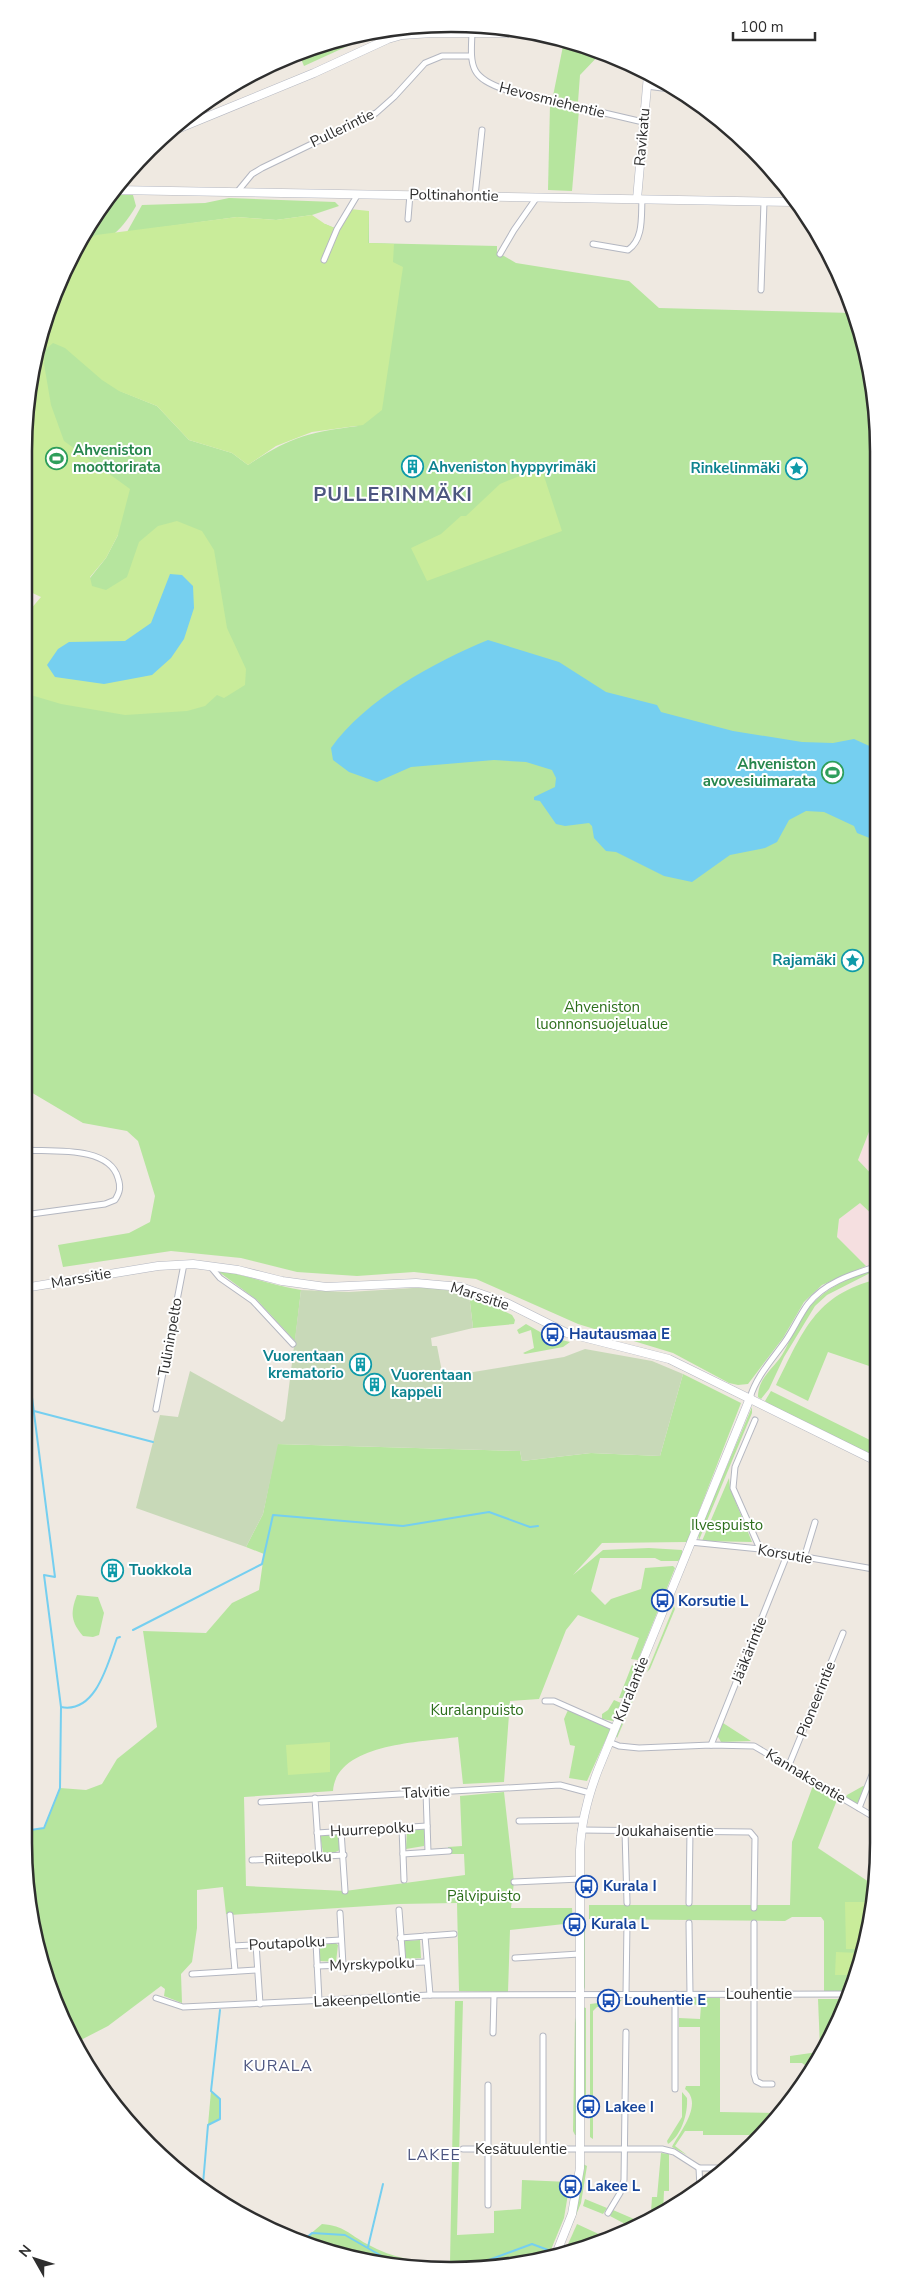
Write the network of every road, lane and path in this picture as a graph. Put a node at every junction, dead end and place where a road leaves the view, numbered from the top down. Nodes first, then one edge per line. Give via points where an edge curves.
1 (472, 34) junction
2 (486, 34) edge
3 (407, 35) edge
4 (377, 40) edge
5 (470, 56) junction
6 (647, 82) edge
7 (647, 86) junction
8 (658, 88) edge
9 (643, 122) junction
10 (190, 124) edge
11 (482, 130) dead end
12 (124, 190) edge
13 (238, 192) junction
14 (358, 194) junction
15 (410, 194) junction
16 (475, 196) junction
17 (537, 197) junction
18 (639, 199) junction
19 (764, 202) junction
20 (788, 202) edge
21 (408, 219) dead end
22 (593, 244) dead end
23 (500, 254) dead end
24 (324, 260) dead end
25 (761, 290) dead end
26 (32, 1150) edge
27 (32, 1214) edge
28 (184, 1264) junction
29 (209, 1266) junction
30 (870, 1269) edge
31 (32, 1287) edge
32 (293, 1344) dead end
33 (750, 1398) junction
34 (156, 1409) dead end
35 (755, 1420) dead end
36 (870, 1458) edge
37 (815, 1522) dead end
38 (690, 1542) junction
39 (760, 1549) junction
40 (787, 1555) junction
41 (804, 1558) junction
42 (870, 1569) edge
43 (843, 1633) dead end
44 (545, 1701) dead end
45 (615, 1728) junction
46 (609, 1742) junction
47 (711, 1745) junction
48 (789, 1765) junction
49 (870, 1780) edge
50 (426, 1792) junction
51 (590, 1793) junction
52 (315, 1798) junction
53 (261, 1802) dead end
54 (859, 1808) junction
55 (870, 1815) edge
56 (583, 1820) junction
57 (519, 1821) dead end
58 (427, 1826) junction
59 (402, 1828) junction
60 (581, 1830) junction
61 (341, 1831) junction
62 (625, 1831) junction
63 (690, 1831) junction
64 (317, 1833) junction
65 (448, 1851) dead end
66 (428, 1852) junction
67 (403, 1854) junction
68 (344, 1855) junction
69 (319, 1858) junction
70 (252, 1860) dead end
71 (580, 1879) junction
72 (404, 1880) dead end
73 (514, 1882) dead end
74 (344, 1891) dead end
75 (627, 1903) dead end
76 (689, 1903) dead end
77 (754, 1908) dead end
78 (399, 1910) dead end
79 (340, 1913) dead end
80 (230, 1915) dead end
81 (627, 1922) dead end
82 (689, 1922) dead end
83 (754, 1924) dead end
84 (454, 1934) dead end
85 (424, 1936) junction
86 (400, 1938) junction
87 (341, 1940) junction
88 (316, 1942) junction
89 (256, 1944) junction
90 (233, 1946) junction
91 (580, 1954) junction
92 (514, 1958) dead end
93 (426, 1962) junction
94 (403, 1963) junction
95 (343, 1965) junction
96 (317, 1966) junction
97 (257, 1970) junction
98 (235, 1971) junction
99 (192, 1974) dead end
100 (579, 1994) junction
101 (626, 1994) junction
102 (675, 1994) junction
103 (690, 1994) junction
104 (754, 1994) junction
105 (842, 1994) edge
106 (430, 1995) junction
107 (494, 1996) junction
108 (156, 1998) dead end
109 (319, 2002) junction
110 (260, 2004) junction
111 (626, 2032) dead end
112 (493, 2033) dead end
113 (543, 2036) dead end
114 (772, 2084) dead end
115 (488, 2085) dead end
116 (675, 2089) dead end
117 (543, 2148) junction
118 (463, 2149) dead end
119 (488, 2149) junction
120 (580, 2150) junction
121 (626, 2150) junction
122 (699, 2168) junction
123 (716, 2168) edge
124 (700, 2180) edge
125 (488, 2205) dead end
126 (608, 2212) dead end
127 (558, 2247) edge

1 - 2 street
1 - 3 street
1 - 5 street
4 - 10 street via 314,73
5 - 9 street, Hevosmiehentie via 476,73 486,83
5 - 13 street, Pullerintie via 442,56 425,62 386,105 262,168 252,174
6 - 7 street, Ravikatu
7 - 8 street
7 - 9 street, Ravikatu
9 - 18 street, Ravikatu
11 - 16 street
12 - 13 street, Poltinahontie
13 - 14 street, Poltinahontie
14 - 15 street, Poltinahontie
14 - 24 street via 337,229
15 - 16 street, Poltinahontie
15 - 21 street
16 - 17 street, Poltinahontie
17 - 18 street, Poltinahontie
17 - 23 street
18 - 19 street, Poltinahontie
18 - 22 street via 641,224 633,247 628,250
19 - 20 street, Poltinahontie
19 - 25 street
26 - 27 street via 97,1156 111,1166 120,1186 115,1200 105,1204
28 - 29 street, Marssitie
28 - 31 street, Marssitie
28 - 34 street, Tulininpelto
29 - 32 street via 253,1301
29 - 33 street, Marssitie via 326,1287 416,1283 461,1287 507,1303 568,1333 669,1359
30 - 33 street via 841,1279 808,1303 757,1380
33 - 36 street, Marssitie
33 - 38 street, Kuralantie
35 - 39 street via 735,1468 733,1488
37 - 41 street
38 - 39 street, Korsutie
38 - 45 street, Kuralantie
39 - 40 street, Korsutie
40 - 41 street, Korsutie
40 - 47 street, Jääkärintie
41 - 42 street, Korsutie
43 - 48 street, Pioneerintie
44 - 45 street via 554,1701
45 - 46 street, Kuralantie
46 - 47 street, Kannaksentie via 639,1748
46 - 51 street, Kuralantie
47 - 48 street, Kannaksentie via 754,1746
48 - 54 street, Kannaksentie
49 - 54 street
50 - 51 street, Talvitie via 560,1785
50 - 52 street, Talvitie
50 - 58 street
51 - 56 street, Kuralantie
52 - 53 street, Talvitie
52 - 64 street
54 - 55 street, Kannaksentie
56 - 57 street
56 - 60 street, Kuralantie
58 - 59 street, Huurrepolku
58 - 66 street
59 - 61 street, Huurrepolku
59 - 67 street
60 - 62 street, Joukahaisentie
60 - 71 street, Kuralantie
61 - 64 street, Huurrepolku
61 - 68 street
62 - 63 street, Joukahaisentie
62 - 75 street
63 - 76 street
63 - 77 street, Joukahaisentie via 750,1832 755,1838
64 - 69 street
65 - 66 street
66 - 67 street
67 - 72 street
68 - 69 street, Riitepolku
68 - 74 street
69 - 70 street, Riitepolku
71 - 73 street
71 - 91 street, Kuralantie
78 - 86 street
79 - 87 street
80 - 90 street
81 - 101 street
82 - 103 street
83 - 104 street
84 - 85 street
85 - 86 street
85 - 93 street
86 - 94 street
87 - 88 street, Poutapolku
87 - 95 street
88 - 89 street, Poutapolku
88 - 96 street
89 - 90 street, Poutapolku
89 - 97 street
90 - 98 street
91 - 92 street
91 - 100 street, Kuralantie
93 - 94 street, Myrskypolku
93 - 106 street
94 - 95 street, Myrskypolku
95 - 96 street, Myrskypolku
96 - 109 street
97 - 98 street
97 - 110 street
98 - 99 street
100 - 101 street, Louhentie
100 - 107 street, Lakeenpellontie
100 - 120 street, Kuralantie
101 - 102 street, Louhentie
102 - 103 street, Louhentie
102 - 116 street
103 - 104 street, Louhentie
104 - 105 street, Louhentie
104 - 114 street via 754,2074 756,2081
106 - 107 street, Lakeenpellontie
106 - 109 street, Lakeenpellontie
107 - 112 street
108 - 110 street, Lakeenpellontie via 183,2007
109 - 110 street, Lakeenpellontie
111 - 121 street
113 - 117 street
115 - 119 street
117 - 119 street, Kesätuulentie
117 - 120 street, Kesätuulentie
118 - 119 street, Kesätuulentie
119 - 125 street
120 - 121 street, Kesätuulentie
120 - 127 street, Kuralantie via 574,2205
121 - 122 street, Kesätuulentie via 670,2150
121 - 126 street via 624,2180
122 - 123 street
122 - 124 street

